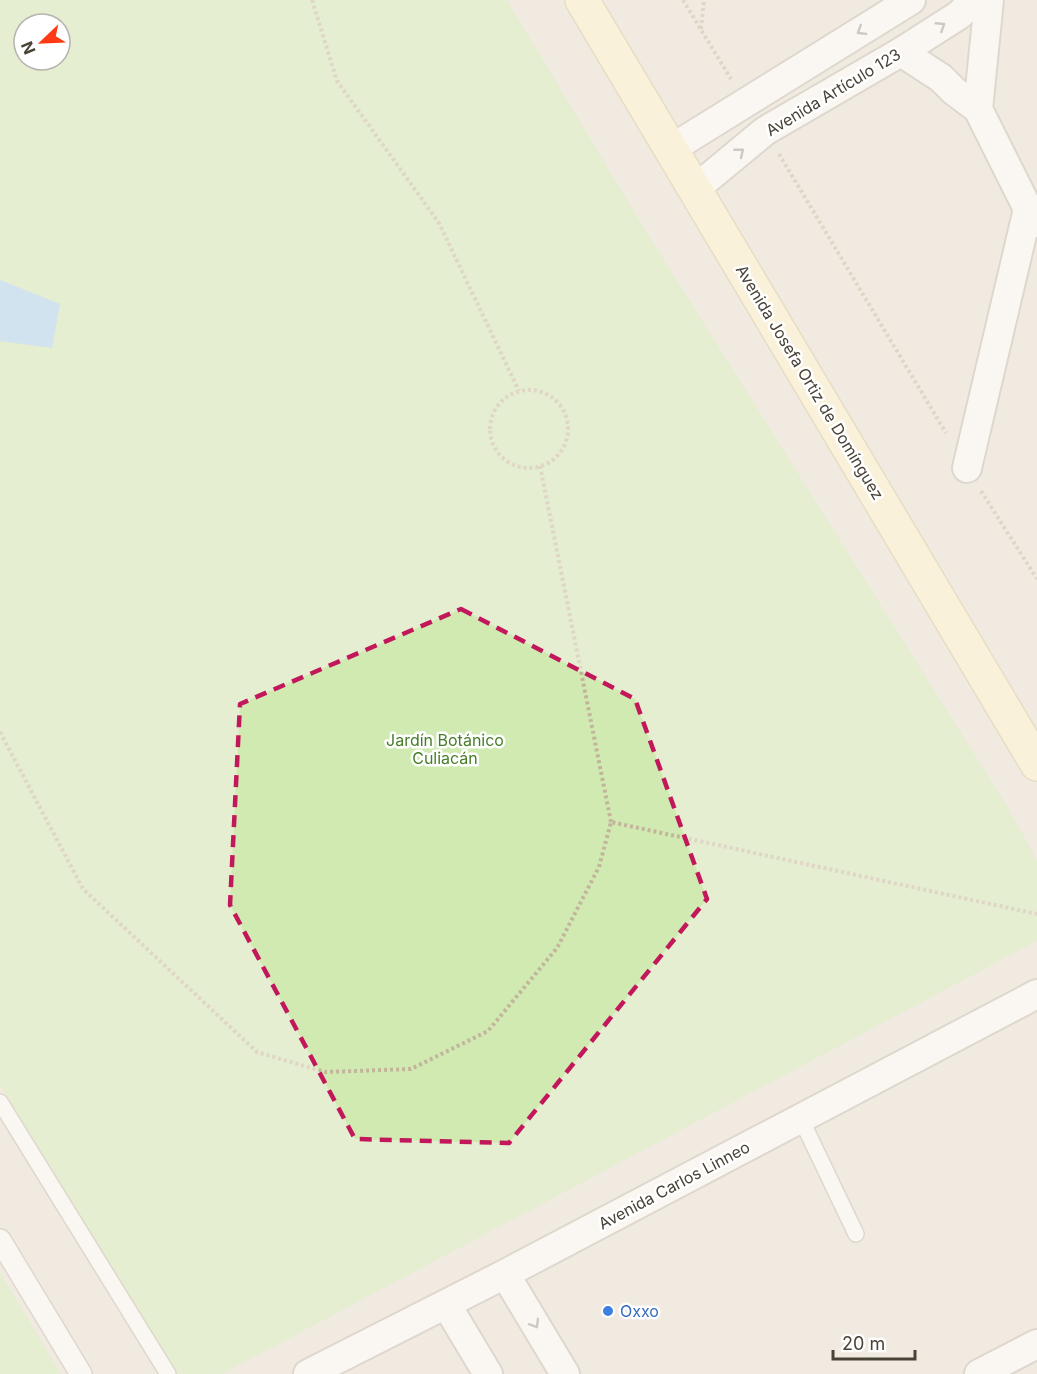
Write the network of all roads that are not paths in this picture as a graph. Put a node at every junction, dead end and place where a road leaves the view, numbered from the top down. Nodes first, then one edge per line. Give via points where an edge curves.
1 (582, 0) edge
2 (910, 0) edge
3 (975, 0) edge
4 (989, 0) edge
5 (901, 52) junction
6 (978, 109) junction
7 (671, 149) junction
8 (695, 189) junction
9 (1032, 216) edge
10 (967, 468) road end
11 (1037, 764) edge
12 (1037, 994) edge
13 (0, 1102) edge
14 (801, 1119) junction
15 (856, 1234) dead end
16 (0, 1240) edge
17 (505, 1274) junction
18 (446, 1304) junction
19 (1037, 1344) edge
20 (558, 1372) edge
21 (81, 1374) edge
22 (168, 1374) edge
23 (309, 1374) edge
24 (488, 1374) edge
25 (980, 1374) edge

1 - 7 main road, Avenida Josefa Ortiz de Domínguez
2 -> 7 street
5 -> 3 street, Avenida Artículo 123 via 959,15
4 - 6 street
5 - 6 street
8 -> 5 street, Avenida Artículo 123 via 765,131
6 - 9 street
7 - 8 main road, Avenida Josefa Ortiz de Domínguez
8 - 11 main road, Avenida Josefa Ortiz de Domínguez
9 - 10 street
12 - 14 street, Avenida Carlos Linneo
13 - 22 lane
14 - 15 lane
14 - 17 street, Avenida Carlos Linneo
16 - 21 street
17 - 18 street, Avenida Carlos Linneo
17 -> 20 street
18 - 23 street, Avenida Carlos Linneo
18 - 24 street
19 - 25 street

